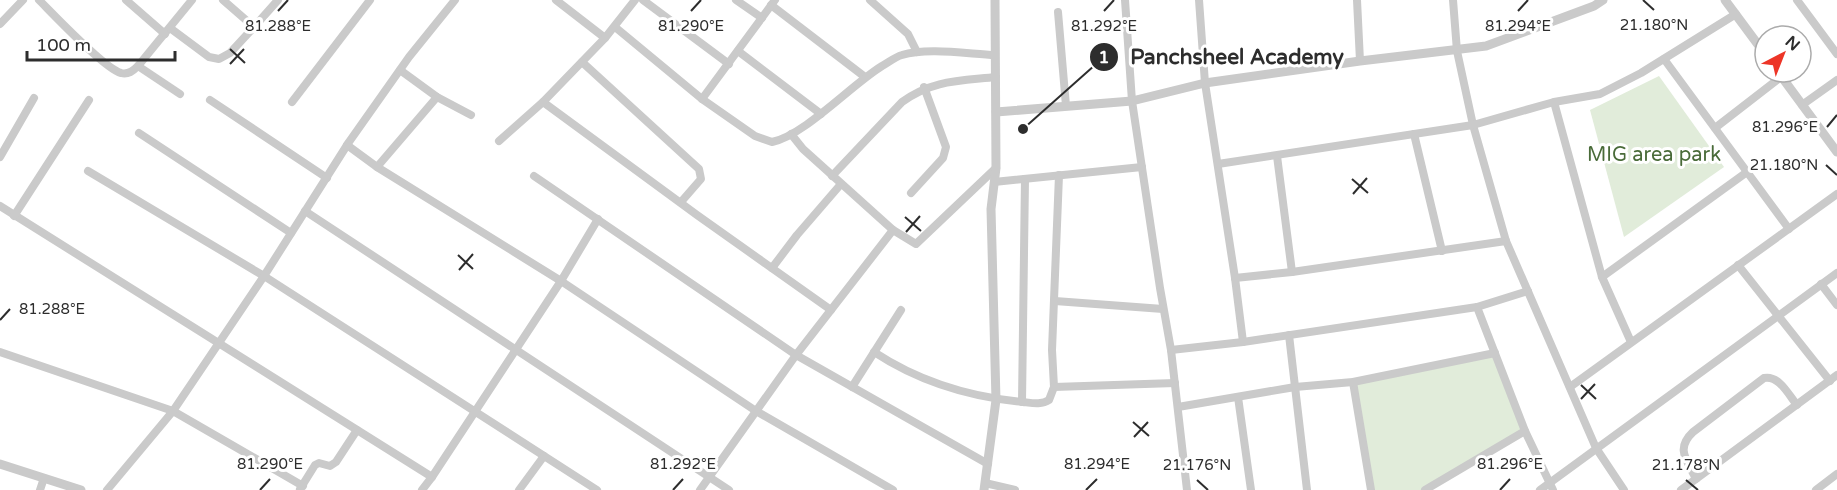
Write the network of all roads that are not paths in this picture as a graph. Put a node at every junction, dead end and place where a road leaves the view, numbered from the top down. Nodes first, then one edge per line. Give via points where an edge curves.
1 (24, 0) edge
2 (39, 0) edge
3 (126, 0) edge
4 (223, 0) edge
5 (278, 0) edge
6 (370, 0) edge
7 (455, 0) edge
8 (556, 0) edge
9 (635, 0) edge
10 (643, 0) edge
11 (735, 0) edge
12 (995, 0) edge
13 (1125, 0) edge
14 (1199, 0) edge
15 (1357, 0) edge
16 (1452, 0) edge
17 (1603, 0) edge
18 (1725, 0) edge
19 (1797, 0) edge
20 (188, 1) edge
21 (875, 1) edge
22 (773, 3) edge
23 (1058, 12) dead end
24 (1736, 14) junction
25 (762, 18) junction
26 (0, 24) edge
27 (254, 27) junction
28 (615, 27) junction
29 (167, 31) junction
30 (1753, 37) edge
31 (605, 38) junction
32 (738, 51) junction
33 (1457, 51) junction
34 (916, 52) junction
35 (1837, 54) edge
36 (995, 55) junction
37 (1664, 59) junction
38 (1360, 61) junction
39 (582, 62) junction
40 (729, 63) junction
41 (138, 66) junction
42 (400, 70) junction
43 (865, 77) junction
44 (996, 77) junction
45 (1837, 80) edge
46 (1205, 83) junction
47 (1768, 84) edge
48 (1787, 84) edge
49 (924, 87) junction
50 (180, 94) dead end
51 (437, 97) junction
52 (34, 98) dead end
53 (702, 99) junction
54 (89, 100) dead end
55 (210, 100) dead end
56 (1132, 101) junction
57 (292, 102) dead end
58 (543, 102) junction
59 (1554, 102) junction
60 (1802, 105) junction
61 (1066, 106) junction
62 (996, 112) junction
63 (821, 114) junction
64 (471, 116) dead end
65 (1473, 125) junction
66 (1715, 128) junction
67 (139, 133) dead end
68 (1414, 134) junction
69 (790, 135) junction
70 (350, 141) junction
71 (499, 141) dead end
72 (1837, 152) edge
73 (1277, 156) junction
74 (0, 157) edge
75 (379, 164) junction
76 (1218, 164) junction
77 (1142, 167) junction
78 (996, 168) junction
79 (88, 171) dead end
80 (1747, 172) junction
81 (1059, 175) junction
82 (534, 176) dead end
83 (832, 176) junction
84 (327, 178) junction
85 (1025, 179) junction
86 (994, 182) junction
87 (841, 184) junction
88 (911, 193) dead end
89 (1837, 194) edge
90 (683, 204) junction
91 (0, 207) edge
92 (305, 211) junction
93 (14, 216) junction
94 (598, 219) junction
95 (1789, 229) junction
96 (893, 230) junction
97 (291, 233) junction
98 (1506, 241) junction
99 (1442, 251) junction
100 (1738, 265) junction
101 (772, 268) junction
102 (1292, 272) junction
103 (1837, 273) edge
104 (264, 276) junction
105 (1602, 277) junction
106 (1235, 278) junction
107 (561, 281) junction
108 (1821, 284) junction
109 (1528, 291) junction
110 (1055, 301) junction
111 (1837, 305) edge
112 (1478, 307) junction
113 (1163, 309) junction
114 (831, 310) junction
115 (901, 310) dead end
116 (1777, 316) junction
117 (1289, 335) junction
118 (1243, 342) junction
119 (1631, 342) junction
120 (218, 344) junction
121 (516, 350) junction
122 (1171, 350) junction
123 (0, 352) edge
124 (874, 352) junction
125 (1495, 353) junction
126 (796, 355) junction
127 (1837, 375) edge
128 (1830, 381) junction
129 (1353, 382) junction
130 (1175, 383) junction
131 (852, 387) junction
132 (1054, 387) junction
133 (1295, 387) junction
134 (1570, 387) junction
135 (1238, 397) junction
136 (996, 399) junction
137 (1022, 402) junction
138 (1797, 405) junction
139 (1178, 406) junction
140 (173, 411) junction
141 (475, 411) junction
142 (756, 411) junction
143 (357, 430) junction
144 (1525, 431) junction
145 (1596, 448) junction
146 (544, 456) junction
147 (0, 464) edge
148 (987, 464) junction
149 (1837, 474) edge
150 (432, 477) junction
151 (709, 477) junction
152 (44, 478) junction
153 (1696, 479) junction
154 (984, 487) edge
155 (1552, 487) edge
156 (301, 488) edge
157 (40, 490) edge
158 (81, 490) edge
159 (107, 490) edge
160 (422, 490) edge
161 (519, 490) edge
162 (597, 490) edge
163 (700, 490) edge
164 (729, 490) edge
165 (893, 490) edge
166 (1014, 490) edge
167 (1187, 490) edge
168 (1251, 490) edge
169 (1306, 490) edge
170 (1371, 490) edge
171 (1425, 490) edge
172 (1540, 490) edge
173 (1624, 490) edge
174 (1681, 490) edge
175 (1816, 490) edge

1 - 26 street
2 - 41 street via 108,66 123,74
3 - 29 street
4 - 27 street
5 - 27 street
6 - 57 street
7 - 42 street
8 - 31 street
9 - 28 street
10 - 40 street
11 - 25 street
12 - 36 street
13 - 56 street
14 - 46 street
15 - 38 street
16 - 33 street
17 - 33 street via 1486,46
18 - 24 street
19 - 35 street
20 - 29 street
21 - 34 street via 908,34
22 - 25 street
22 - 43 street
23 - 61 street
24 - 30 street
24 - 37 street
25 - 32 street
27 - 29 street via 219,59 208,57
28 - 31 street
28 - 53 street
29 - 41 street
31 - 39 street
32 - 40 street
32 - 63 street
33 - 38 street
33 - 65 street
34 - 36 street
34 - 43 street via 900,55
36 - 44 street
37 - 59 street via 1600,94
37 - 66 street
38 - 46 street
39 - 58 street
39 - 90 street via 699,169 701,179
40 - 53 street
41 - 50 street
42 - 51 street
42 - 70 street
43 - 63 street
44 - 49 street
44 - 62 street
45 - 60 street
46 - 56 street
46 - 76 street
47 - 66 street
48 - 60 street
49 - 83 street via 902,102
49 - 88 street via 946,147 943,158
51 - 64 street
51 - 75 street
52 - 74 street
53 - 69 street via 765,141 778,141
54 - 93 street
55 - 84 street
56 - 61 street
56 - 77 street
58 - 71 street
58 - 90 street
59 - 65 street
59 - 105 street
60 - 72 street
61 - 62 street
62 - 78 street
63 - 69 street
65 - 68 street
65 - 98 street
66 - 80 street
67 - 97 street
68 - 73 street
68 - 99 street
69 - 83 street
70 - 75 street
70 - 84 street
73 - 76 street
73 - 102 street
75 - 107 street
76 - 106 street
77 - 81 street
77 - 113 street
78 - 86 street
78 - 96 street via 916,244
79 - 104 street
80 - 95 street
80 - 105 street
81 - 85 street
81 - 110 street
82 - 94 street
83 - 87 street
84 - 92 street
85 - 86 street
85 - 137 street
86 - 136 street via 991,209
87 - 96 street
87 - 101 street
89 - 95 street
90 - 101 street
91 - 93 street
92 - 97 street
92 - 121 street
93 - 120 street
94 - 107 street
94 - 126 street
95 - 100 street
96 - 114 street
97 - 104 street
98 - 99 street
98 - 109 street
99 - 102 street
100 - 116 street
100 - 119 street
101 - 114 street
102 - 106 street
103 - 108 street
104 - 120 street
104 - 141 street
105 - 119 street
106 - 118 street
107 - 121 street
107 - 142 street
108 - 111 street
108 - 116 street
109 - 112 street
109 - 134 street
110 - 113 street
110 - 132 street
112 - 117 street
112 - 125 street
113 - 122 street
114 - 126 street
115 - 124 street
116 - 128 street
116 - 145 street
117 - 118 street
117 - 133 street
118 - 122 street
119 - 134 street
120 - 140 street
120 - 143 street
121 - 141 street
121 - 151 street
122 - 130 street
123 - 140 street
124 - 131 street
124 - 136 street via 937,384
125 - 129 street
125 - 144 street
126 - 131 street
126 - 142 street
127 - 128 street
128 - 138 street
129 - 133 street
129 - 170 street
130 - 132 street
130 - 139 street
131 - 148 street
132 - 137 street via 1046,402
133 - 135 street
133 - 169 street
134 - 145 street
135 - 139 street
135 - 168 street
136 - 137 street
136 - 148 street
138 - 153 street
138 - 153 street via 1777,381 1764,378 1684,442 1683,451
139 - 167 street
140 - 156 street
140 - 159 street
141 - 146 street
141 - 150 street
142 - 151 street
142 - 165 street
143 - 150 street
143 - 156 street via 336,462 330,466 315,465
144 - 155 street
144 - 171 street
145 - 155 street
145 - 173 street
146 - 161 street
146 - 162 street
147 - 152 street
148 - 154 street
149 - 175 street
150 - 160 street
151 - 163 street
151 - 164 street
152 - 157 street
152 - 158 street
153 - 174 street
154 - 166 street
155 - 172 street

